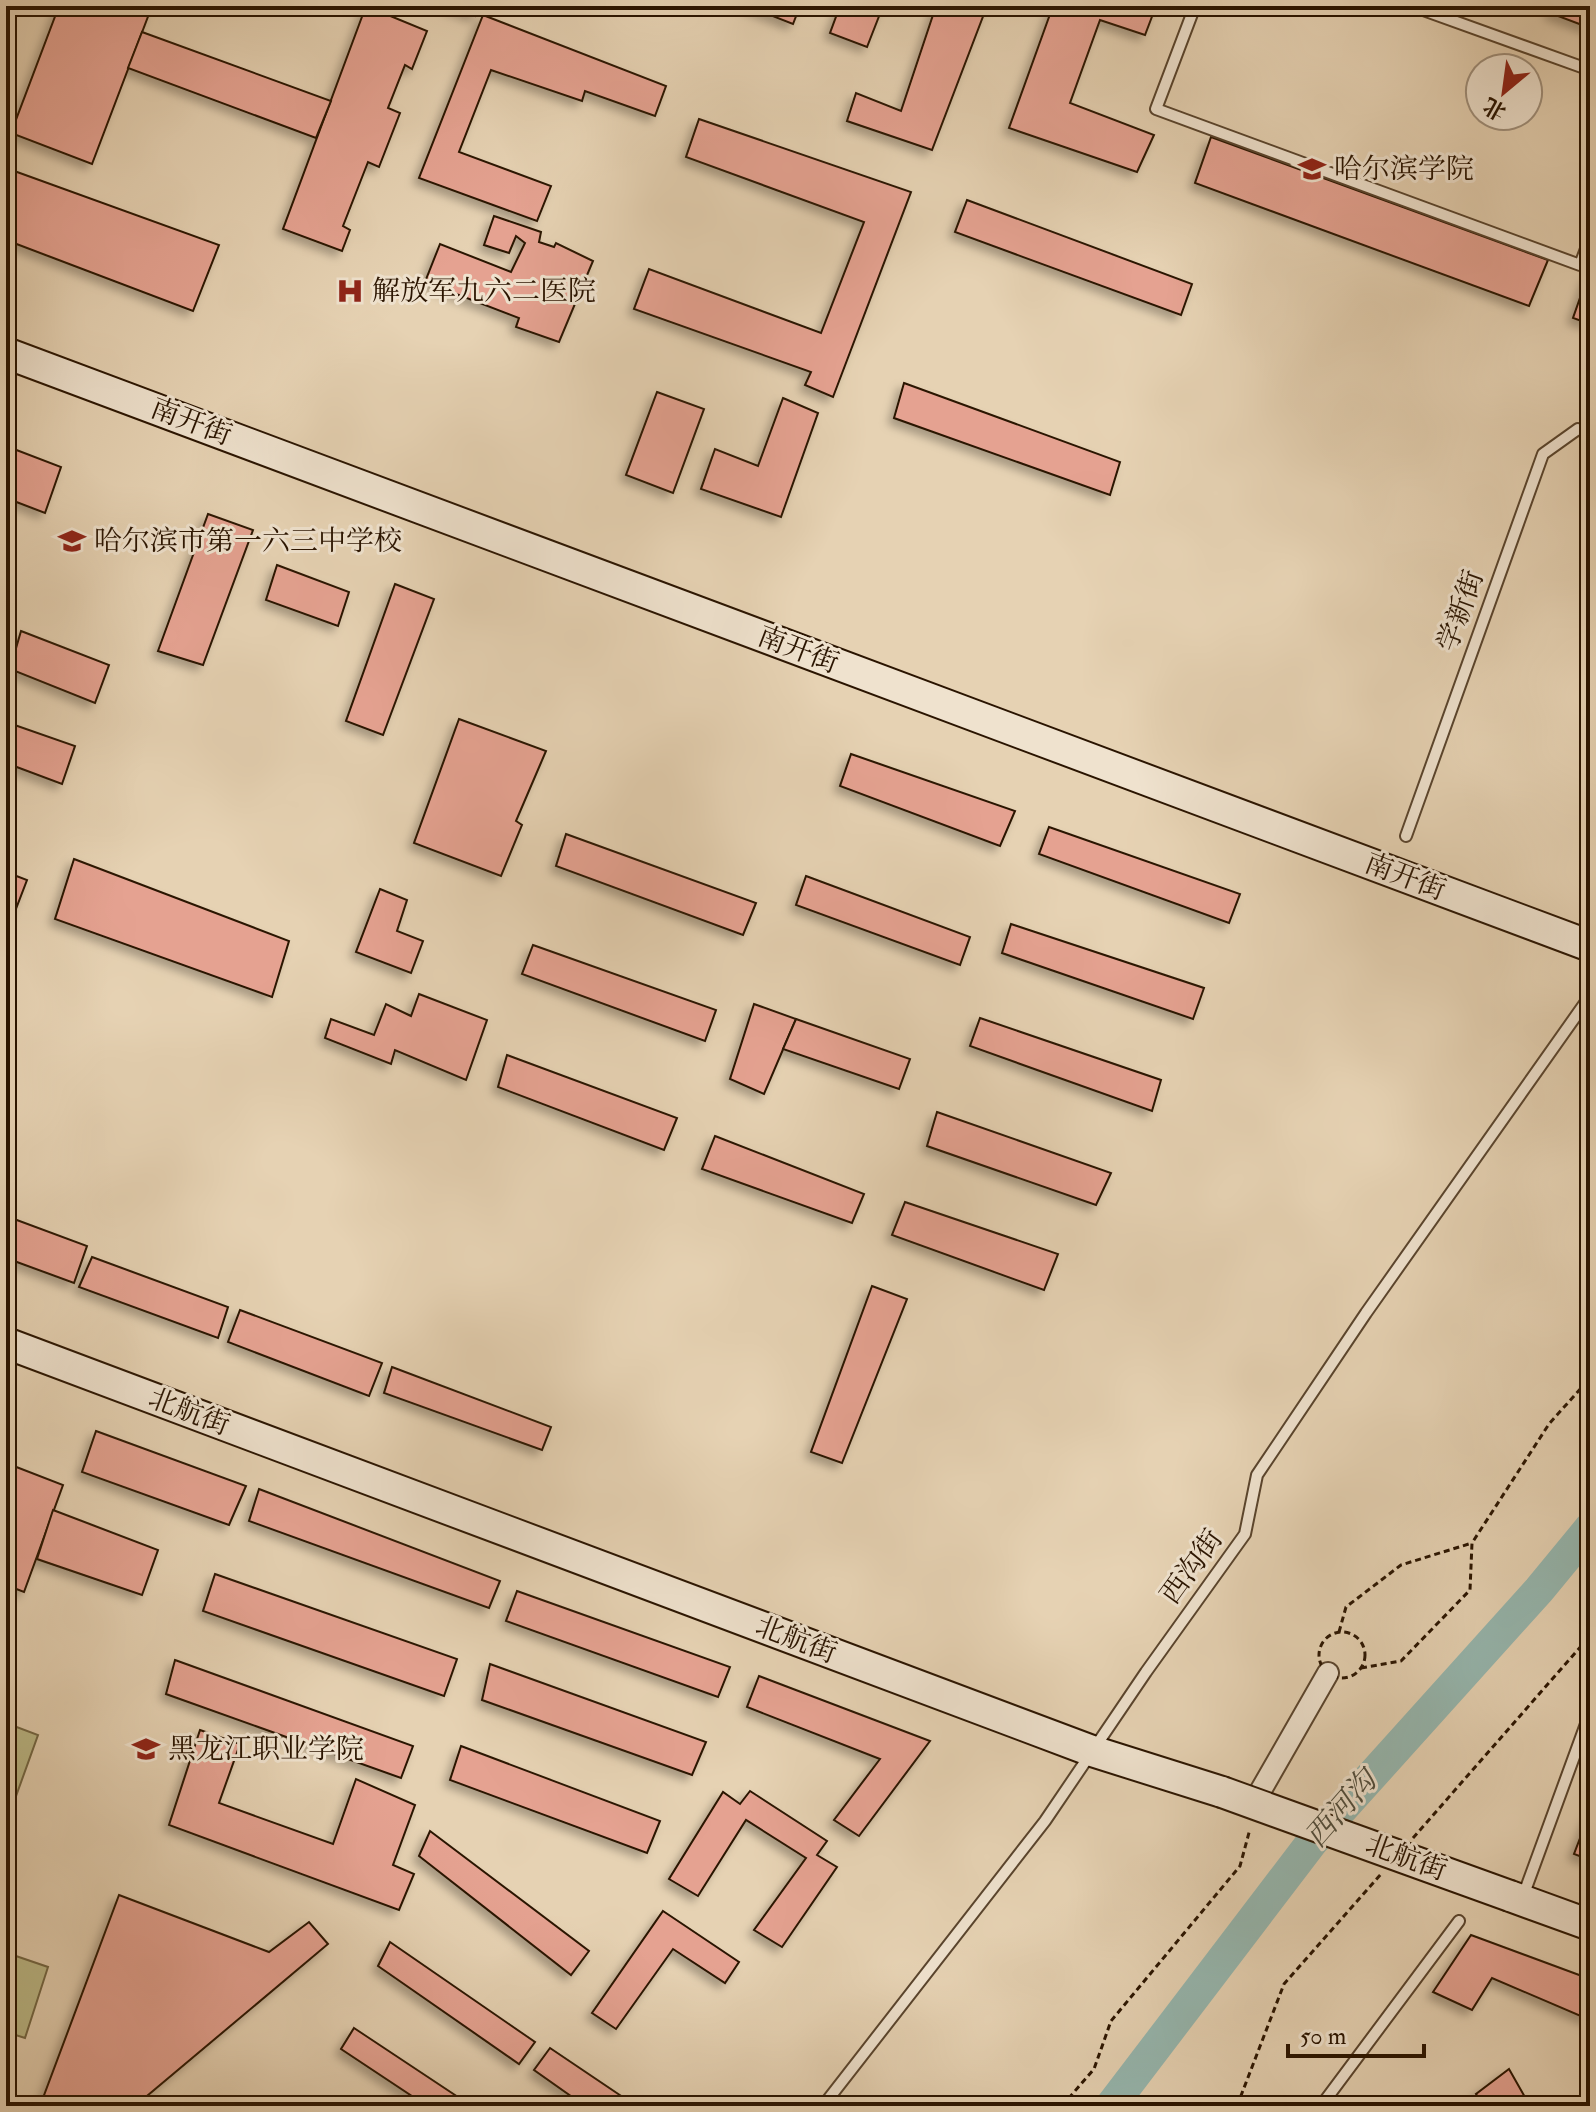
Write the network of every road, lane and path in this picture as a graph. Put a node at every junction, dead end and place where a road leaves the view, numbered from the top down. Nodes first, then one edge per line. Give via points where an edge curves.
1 (1195, 6) edge
2 (1412, 6) edge
3 (1590, 70) edge
4 (1590, 238) edge
5 (6, 353) edge
6 (1590, 434) edge
7 (1406, 836) dead end
8 (1590, 946) edge
9 (1590, 996) edge
10 (6, 1343) edge
11 (1590, 1378) edge
12 (1472, 1543) junction
13 (1339, 1632) junction
14 (1361, 1668) junction
15 (1328, 1673) junction
16 (1590, 1713) edge
17 (1092, 1751) junction
18 (1261, 1790) joint
19 (1516, 1898) junction
20 (1459, 1921) dead end
21 (1590, 1925) edge
22 (823, 2106) edge
23 (1062, 2106) edge
24 (1321, 2106) edge

1 - 4 lane via 1156,109 1580,265
2 - 3 lane
5 - 8 main road, 南开街
6 - 7 lane, 学新街 via 1578,429 1543,454
9 - 17 lane, 西沟街 via 1257,1475 1245,1534
10 - 17 main road, 北航街
11 - 12 path via 1549,1424
12 - 13 path via 1401,1565 1346,1607
12 - 14 path via 1470,1590 1401,1661
13 - 14 path via 1359,1640 1365,1654
13 - 15 path via 1325,1639 1319,1653
14 - 15 path via 1342,1677
15 - 18 street
16 - 19 lane
17 - 19 main road, 北航街, bridge
17 - 22 lane, 西沟街 via 1045,1821
18 - 23 path via 1240,1866 1111,2021 1094,2069
19 - 21 main road, 北航街
20 - 24 lane

